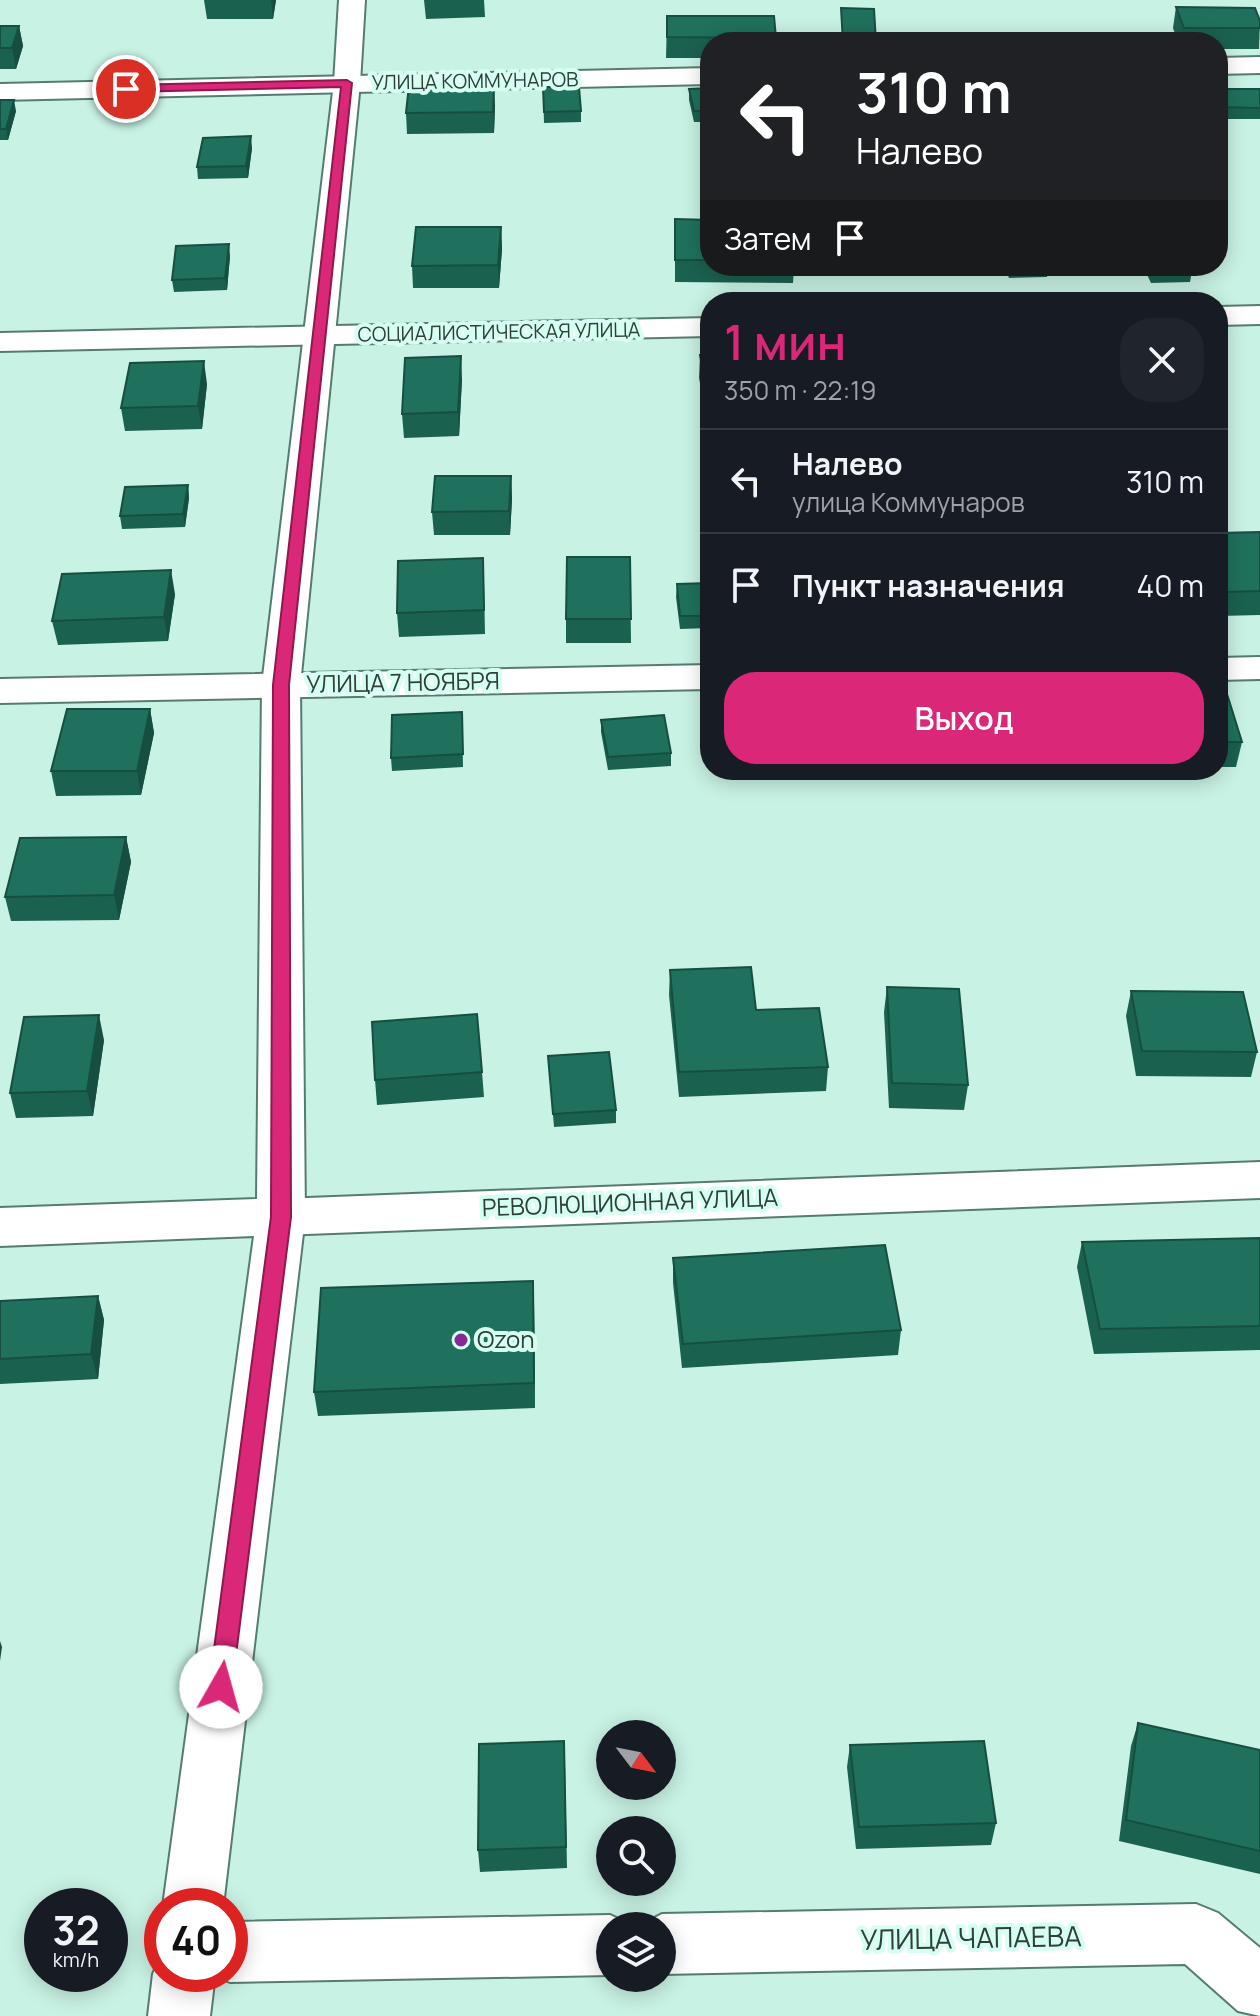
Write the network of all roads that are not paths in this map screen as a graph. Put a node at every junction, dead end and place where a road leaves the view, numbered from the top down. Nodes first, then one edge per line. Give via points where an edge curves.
1 (352, 0) edge
2 (1260, 65) edge
3 (1228, 66) edge
4 (700, 76) edge
5 (347, 83) junction
6 (0, 92) edge
7 (1260, 315) edge
8 (1228, 316) edge
9 (700, 327) edge
10 (319, 335) junction
11 (0, 342) edge
12 (1260, 668) edge
13 (1228, 669) edge
14 (700, 677) edge
15 (281, 685) junction
16 (0, 691) edge
17 (1260, 1180) edge
18 (281, 1217) junction
19 (0, 1227) edge
20 (195, 1888) edge
21 (676, 1944) edge
22 (596, 1945) edge
23 (248, 1952) edge
24 (1260, 1989) edge
25 (182, 1992) edge
26 (179, 2016) edge

1 - 5 street
2 - 3 street
4 - 5 street, УЛИЦА КОММУНАРОВ
5 - 6 street, УЛИЦА КОММУНАРОВ
5 - 10 street
7 - 8 street
9 - 10 street, СОЦИАЛИСТИЧЕСКАЯ УЛИЦА
10 - 11 street, СОЦИАЛИСТИЧЕСКАЯ УЛИЦА
10 - 15 street
12 - 13 street
14 - 15 street, УЛИЦА 7 НОЯБРЯ
15 - 16 street, УЛИЦА 7 НОЯБРЯ
15 - 18 street
17 - 18 street, РЕВОЛЮЦИОННАЯ УЛИЦА
18 - 19 street, РЕВОЛЮЦИОННАЯ УЛИЦА
18 - 20 street
21 - 24 street, УЛИЦА ЧАПАЕВА via 1196,1934
22 - 23 street
25 - 26 street

